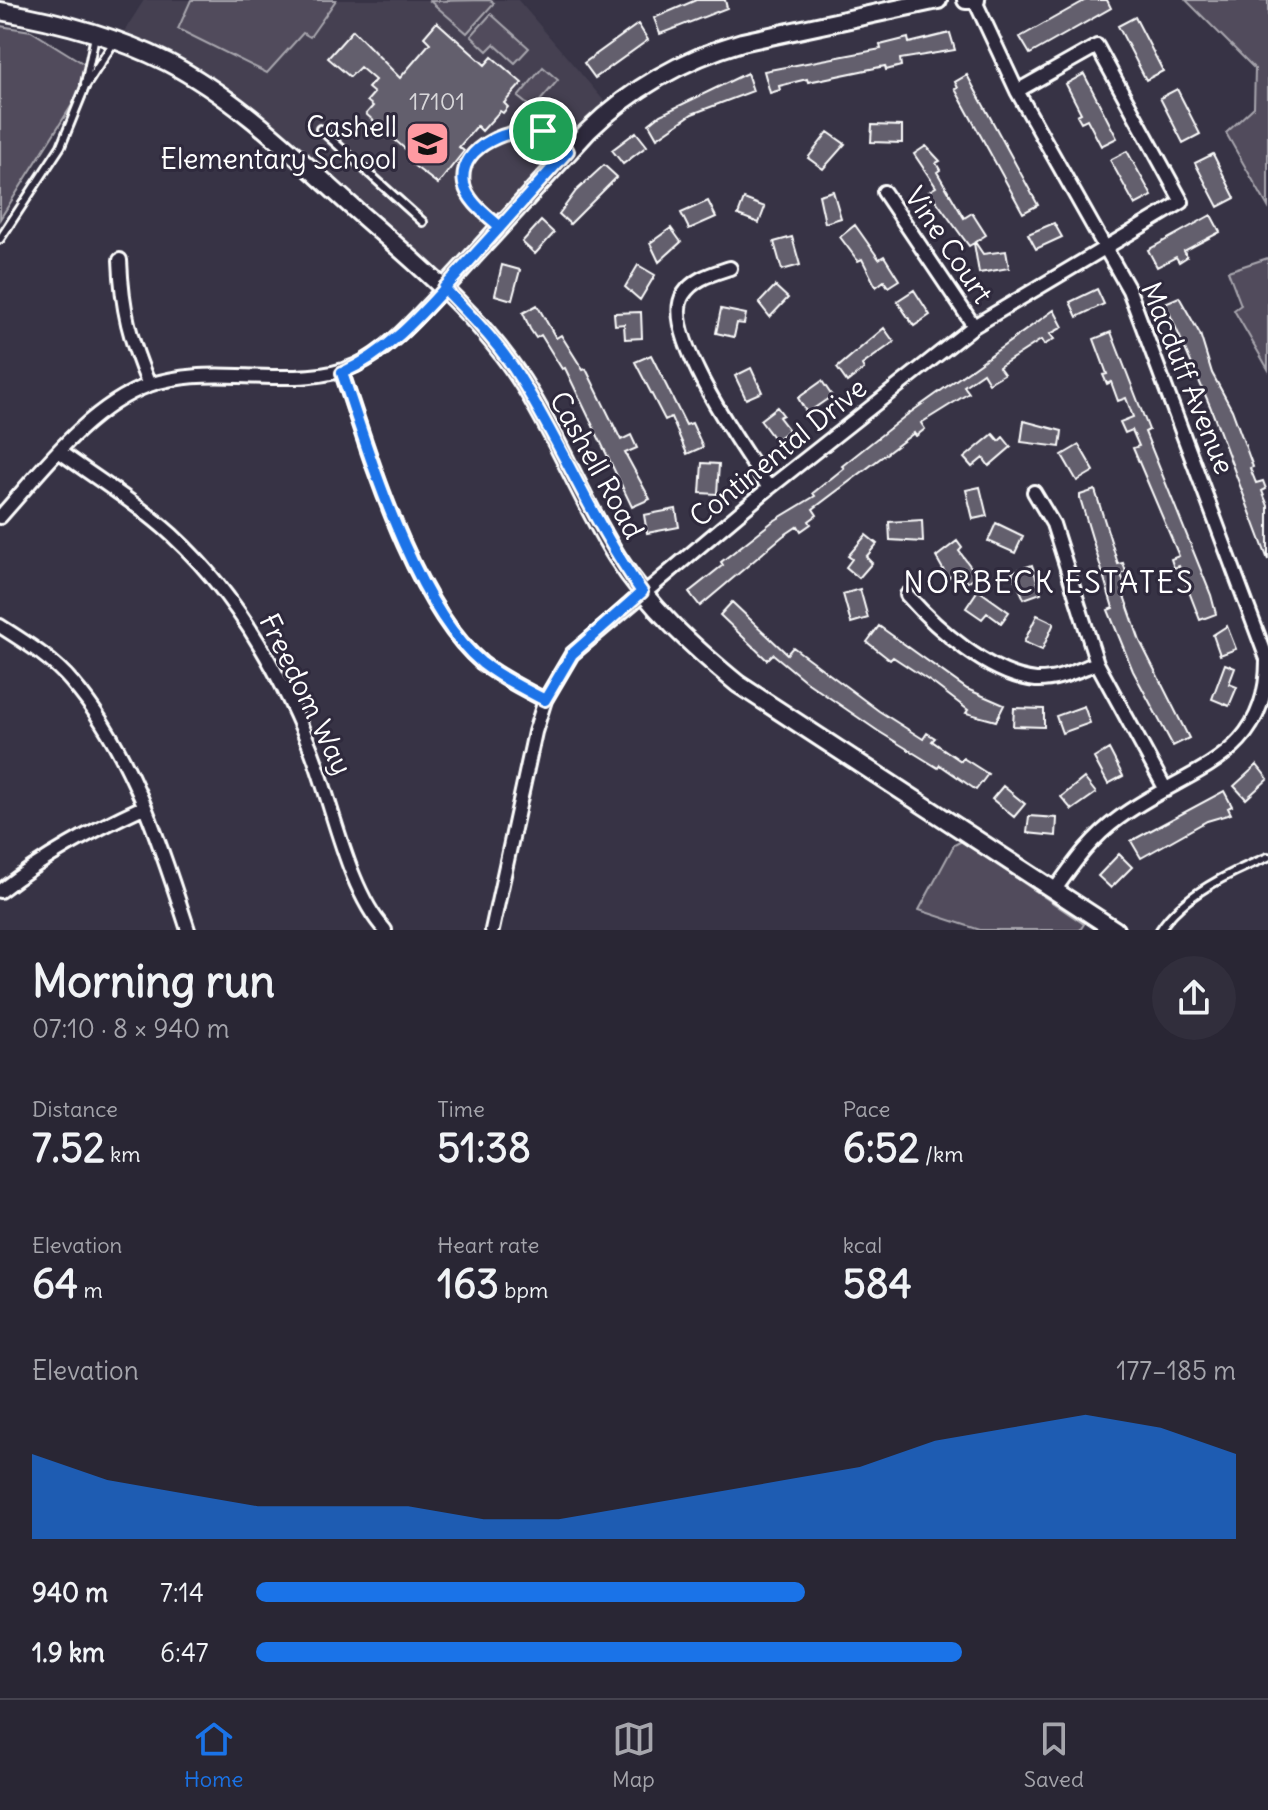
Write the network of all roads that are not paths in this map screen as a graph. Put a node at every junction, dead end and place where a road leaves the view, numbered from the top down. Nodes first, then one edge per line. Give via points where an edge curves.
1 (938, 0) edge
2 (972, 0) edge
3 (0, 11) edge
4 (95, 33) junction
5 (115, 40) junction
6 (85, 87) junction
7 (1017, 91) junction
8 (320, 129) dead end
9 (568, 151) junction
10 (884, 192) dead end
11 (423, 222) dead end
12 (500, 227) junction
13 (0, 239) edge
14 (1104, 247) junction
15 (120, 260) dead end
16 (730, 268) dead end
17 (444, 288) junction
18 (974, 326) junction
19 (342, 373) junction
20 (149, 385) junction
21 (60, 452) junction
22 (769, 488) junction
23 (1034, 492) dead end
24 (0, 517) edge
25 (642, 592) junction
26 (907, 595) dead end
27 (0, 626) edge
28 (1097, 663) junction
29 (545, 700) junction
30 (1166, 790) junction
31 (143, 807) junction
32 (1268, 857) edge
33 (0, 891) edge
34 (1054, 891) junction
35 (188, 930) edge
36 (385, 930) edge
37 (492, 930) edge
38 (1115, 930) edge
39 (1160, 930) edge

1 - 9 street via 712,51 667,72 611,109
2 - 7 street, Macduff Avenue
3 - 4 street, Cashell Road
4 - 5 street, Cashell Road
4 - 6 lane
5 - 6 lane
5 - 17 street, Cashell Road via 168,63 227,99
6 - 13 lane via 61,146
7 - 14 street, Macduff Avenue
7 - 14 street, Continental Drive via 1097,46 1182,202
8 - 11 lane
9 - 12 street
9 - 12 lane via 547,132 522,129 498,136 470,160 464,175 467,192
10 - 18 street, Vine Court
12 - 17 street
14 - 18 street, Continental Drive
14 - 30 street, Macduff Avenue via 1129,290 1156,356 1267,659 1266,697 1247,736 1216,762
15 - 20 street via 128,334
16 - 22 street via 696,280 684,293 678,317 683,338 728,426
17 - 19 street via 385,348
17 - 25 street, Cashell Road via 523,382 597,523
18 - 22 street, Continental Drive
19 - 20 street via 295,378 196,375
19 - 29 street via 390,512 441,612 482,663
20 - 21 street via 106,409
21 - 24 street
21 - 36 street, Freedom Way via 169,533 205,567 241,614 308,743 358,890
22 - 25 street, Continental Drive
23 - 28 street via 1053,524
25 - 29 street, Continental Drive via 572,654
25 - 34 street, Cashell Road via 691,645 738,684
26 - 28 street via 936,628 1007,673 1038,680
27 - 31 street via 70,679 101,722
28 - 30 street
29 - 37 street, Continental Drive
30 - 34 street, Macduff Avenue via 1090,841
31 - 33 street via 42,858
31 - 35 street
32 - 39 lane via 1202,891
34 - 38 street, Cashell Road

